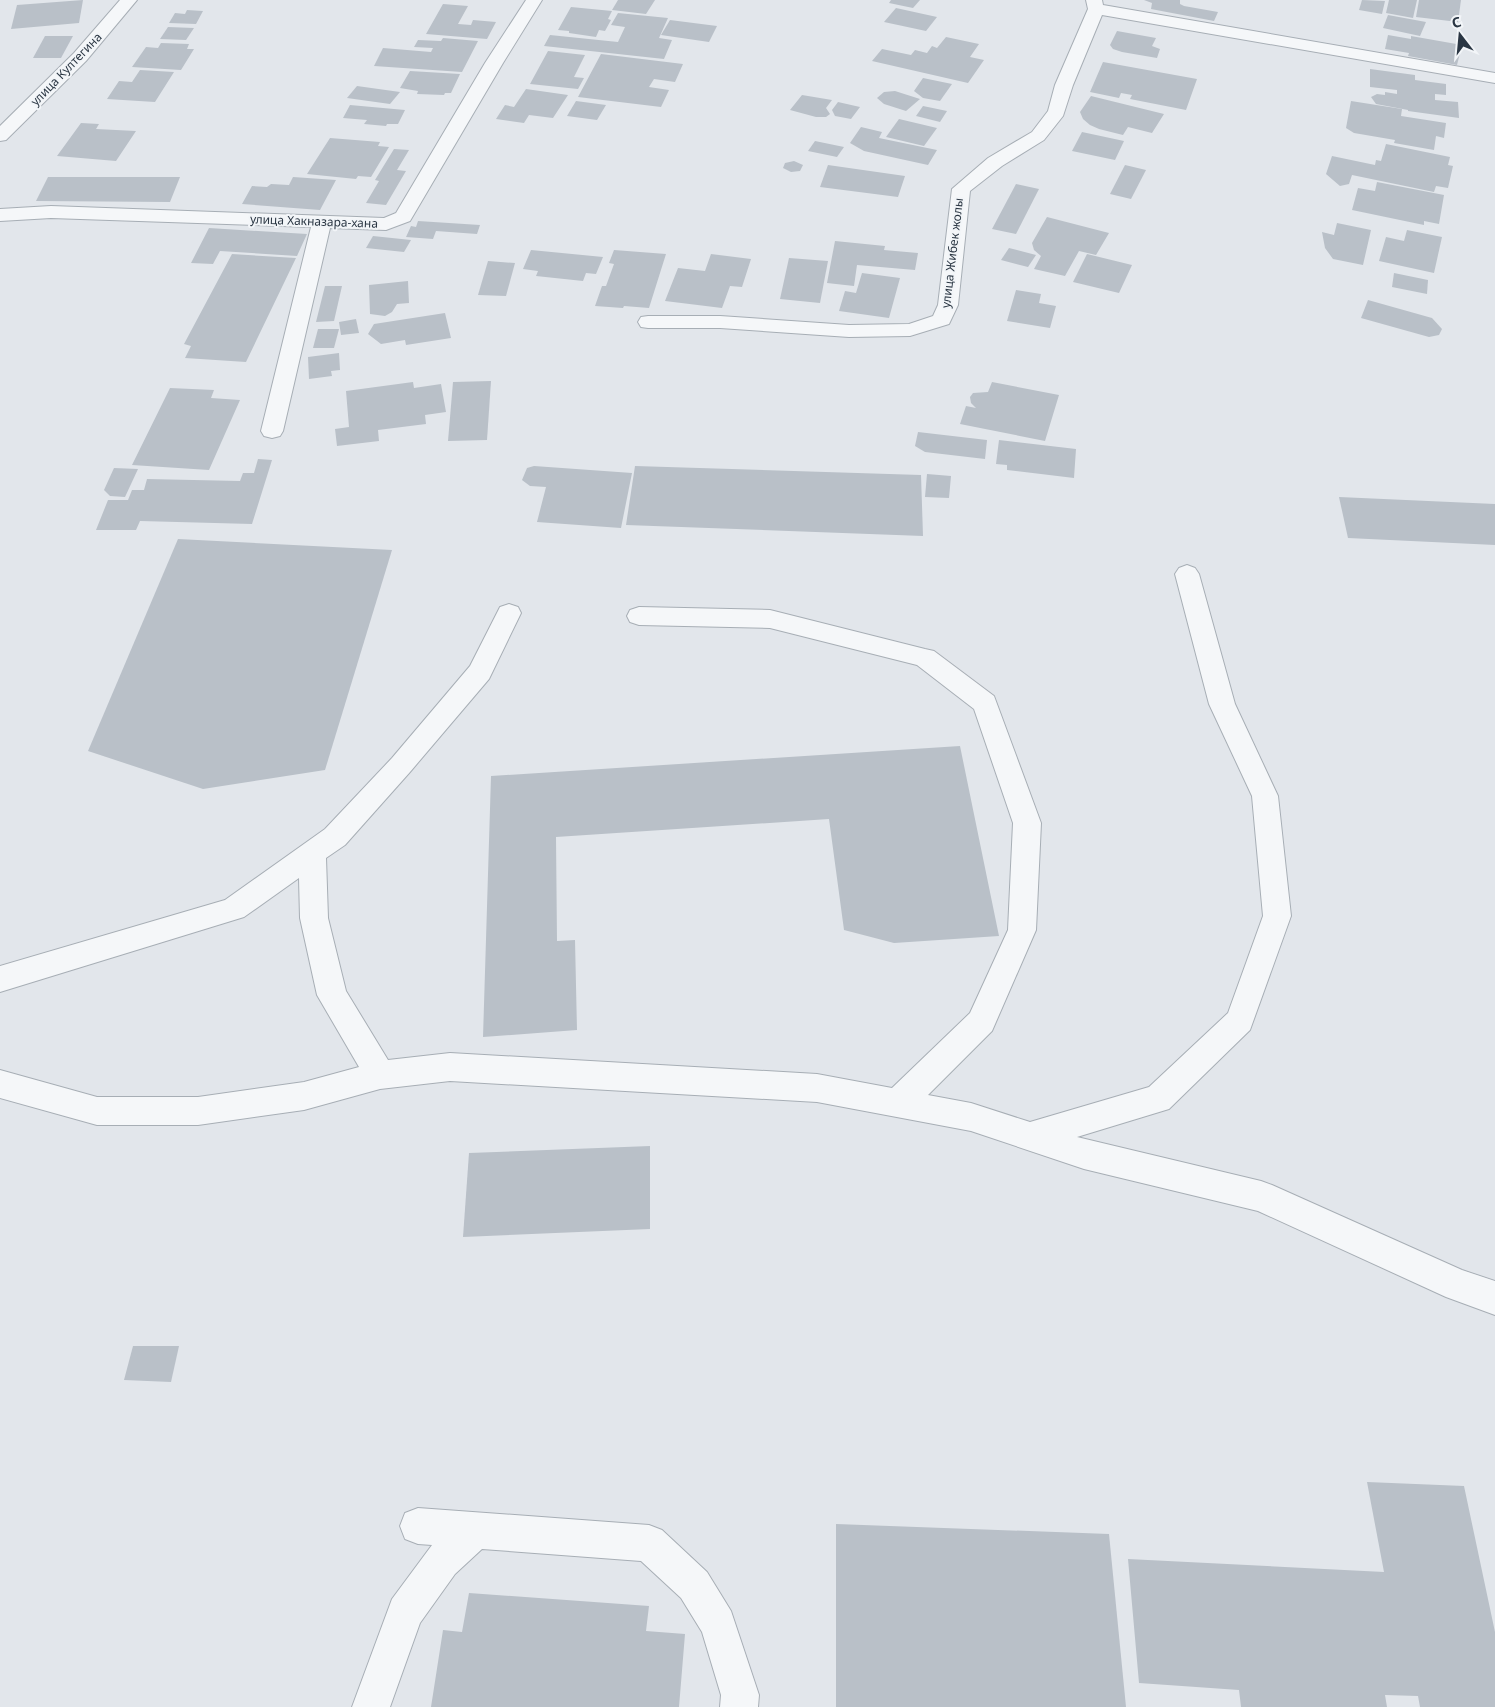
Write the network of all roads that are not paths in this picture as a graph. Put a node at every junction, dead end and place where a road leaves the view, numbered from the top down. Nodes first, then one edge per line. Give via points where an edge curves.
1 (129, 0) edge
2 (534, 0) edge
3 (1095, 4) edge
4 (1495, 78) edge
5 (0, 136) edge
6 (0, 215) edge
7 (322, 221) junction
8 (648, 322) dead end
9 (272, 431) dead end
10 (1187, 574) dead end
11 (509, 613) dead end
12 (639, 616) dead end
13 (312, 854) junction
14 (0, 979) edge
15 (380, 1075) junction
16 (0, 1084) edge
17 (898, 1103) junction
18 (1030, 1136) junction
19 (1495, 1298) edge
20 (418, 1526) dead end
21 (476, 1530) junction
22 (371, 1707) edge
23 (740, 1707) edge

1 - 5 street, улица Култегина via 80,58
2 - 7 street, улица Хакназара-хана via 403,217 386,224
3 - 4 street
3 - 8 street, улица Жибек жолы via 1057,112 1038,136 995,162 961,189 948,305 942,320 910,330 849,331 720,322
6 - 7 street, улица Хакназара-хана via 51,212
7 - 9 street
10 - 18 street via 1222,704 1265,796 1278,916 1240,1022 1158,1099
11 - 13 street via 480,672 402,765 335,837
12 - 17 street via 770,619 925,658 985,703 1028,823 1022,930 981,1022
13 - 14 street via 234,908
13 - 15 street via 314,918 332,995
15 - 16 street via 304,1096 198,1111 97,1110
15 - 17 street via 450,1067 817,1088
17 - 18 street via 971,1117
18 - 19 street via 1084,1154 1262,1196 1458,1285
20 - 21 street
21 - 22 street via 442,1560 405,1612
21 - 23 street via 649,1543 694,1584 718,1624 740,1695

